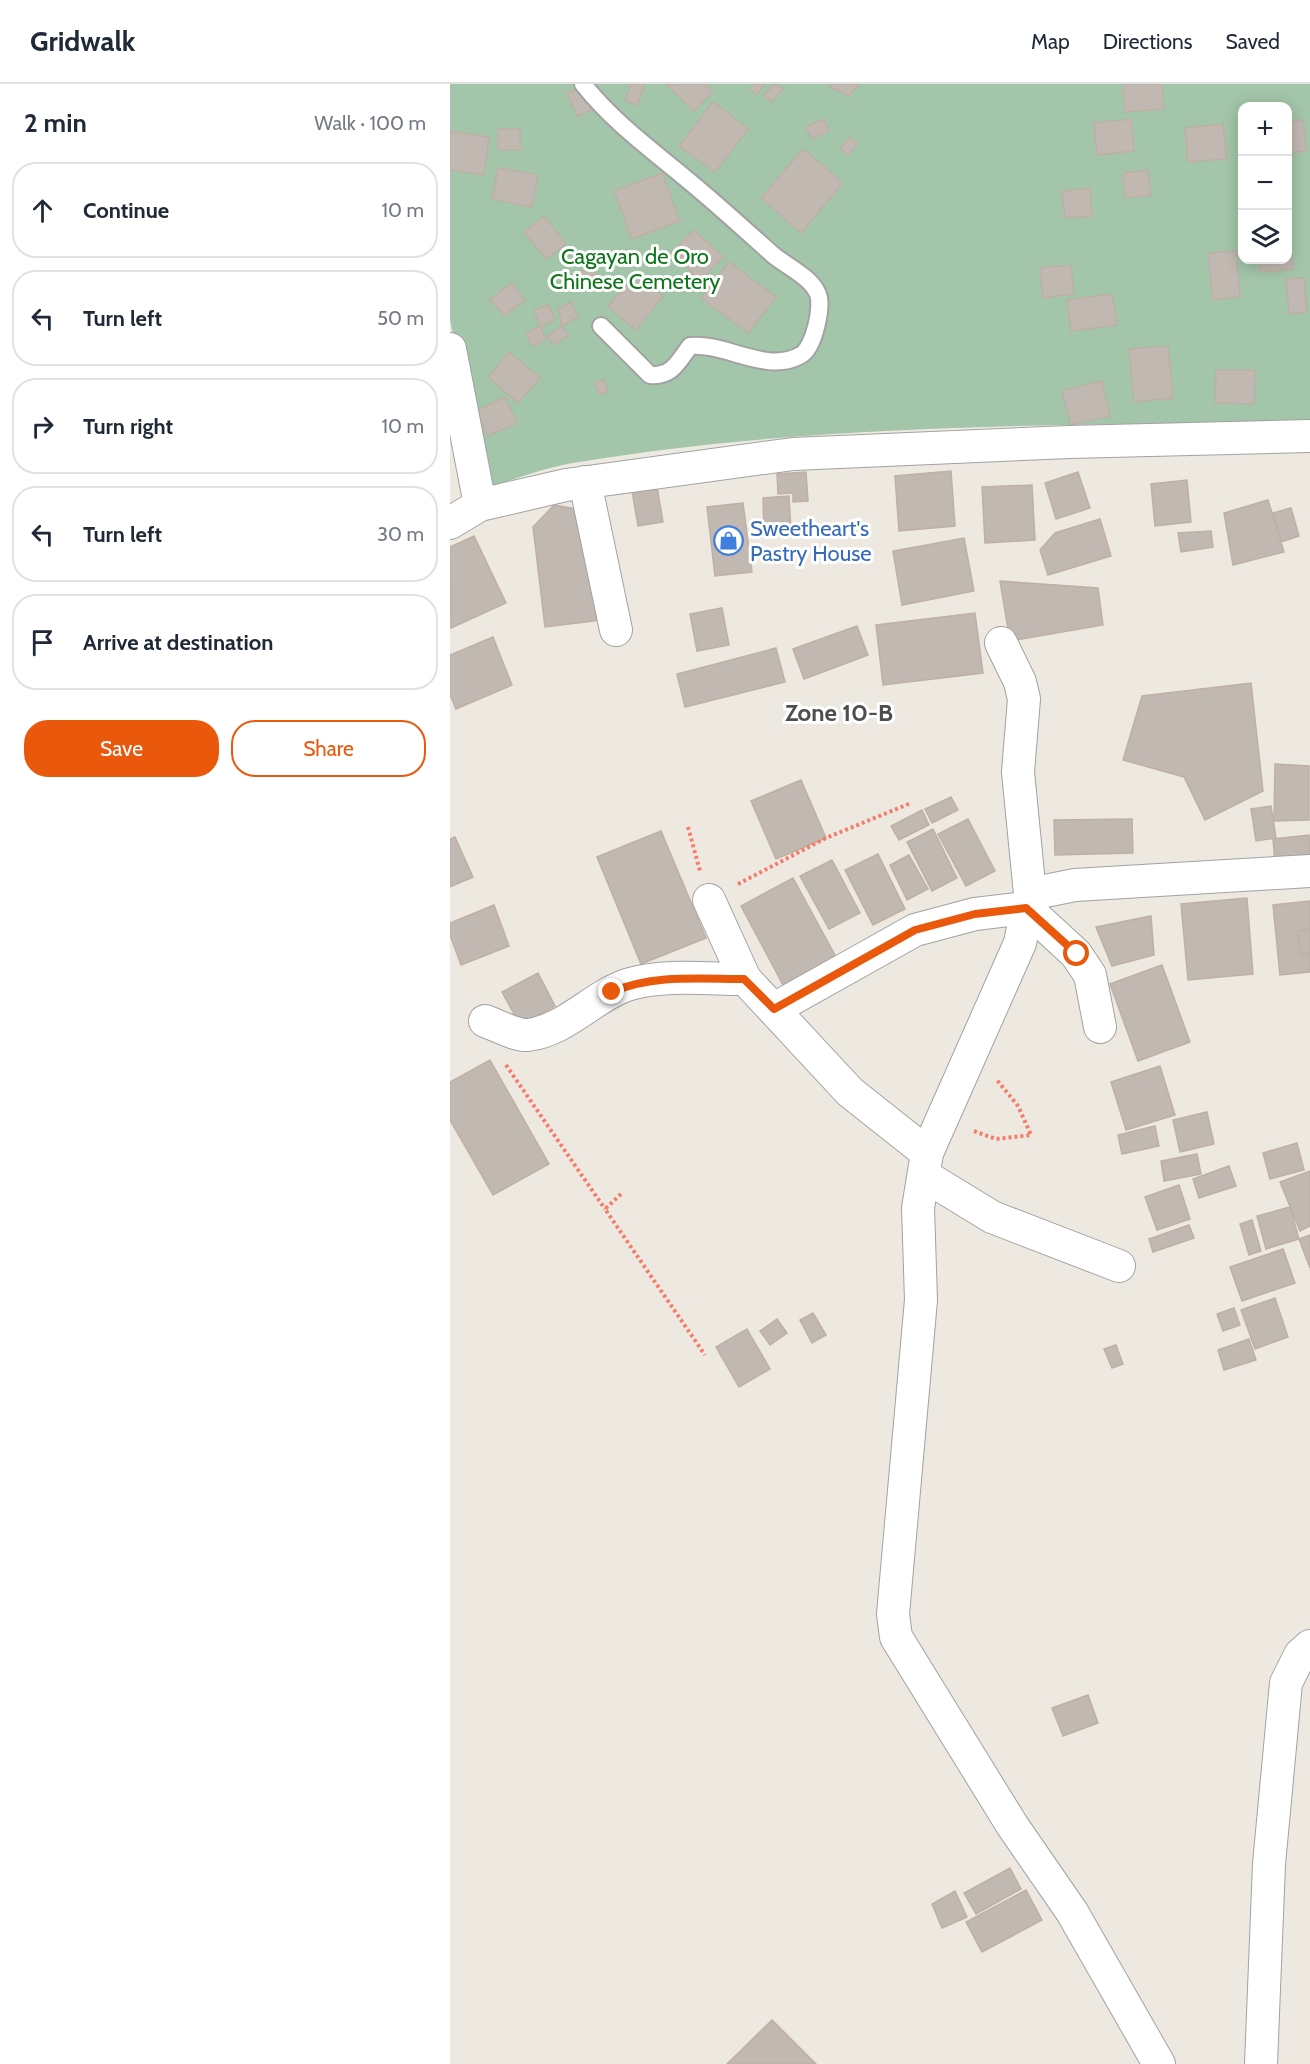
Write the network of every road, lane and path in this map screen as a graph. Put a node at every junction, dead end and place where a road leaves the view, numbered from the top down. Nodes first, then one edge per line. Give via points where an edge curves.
1 (583, 84) edge
2 (601, 326) dead end
3 (452, 367) edge
4 (1310, 436) edge
5 (585, 482) junction
6 (480, 505) junction
7 (450, 523) edge
8 (616, 630) dead end
9 (1001, 644) dead end
10 (911, 803) dead end
11 (688, 827) dead end
12 (1310, 871) edge
13 (709, 900) junction
14 (1028, 901) junction
15 (744, 979) junction
16 (774, 1009) junction
17 (485, 1021) dead end
18 (1100, 1027) dead end
19 (971, 1050) junction
20 (500, 1056) dead end
21 (943, 1119) junction
22 (926, 1165) junction
23 (621, 1194) dead end
24 (605, 1209) junction
25 (1119, 1266) dead end
26 (705, 1355) dead end
27 (1310, 1646) edge
28 (1159, 2064) edge
29 (1261, 2064) edge

1 - 2 lane via 621,127 691,182 818,293 813,339 803,354 788,360 690,346 675,369 659,376 650,375
3 - 6 street
4 - 5 street via 793,454
5 - 6 street
5 - 8 street
6 - 7 street
9 - 14 street via 1024,699 1018,772
10 - 13 path via 826,838
11 - 13 path
12 - 14 street via 1075,885
13 - 15 street
14 - 16 street via 915,930
14 - 18 street via 1077,954 1090,975
14 - 19 street via 1020,942
15 - 16 street
15 - 17 street via 631,984 558,1025 527,1035
16 - 22 street via 850,1092
19 - 21 street
19 - 21 path via 1018,1106 1031,1135 996,1139
20 - 24 path
21 - 22 street
22 - 25 street via 992,1217
22 - 28 street via 918,1208 921,1300 893,1614 896,1637 1012,1825 1072,1912
23 - 24 path
24 - 26 path
27 - 29 street via 1300,1655 1286,1683 1269,1864

